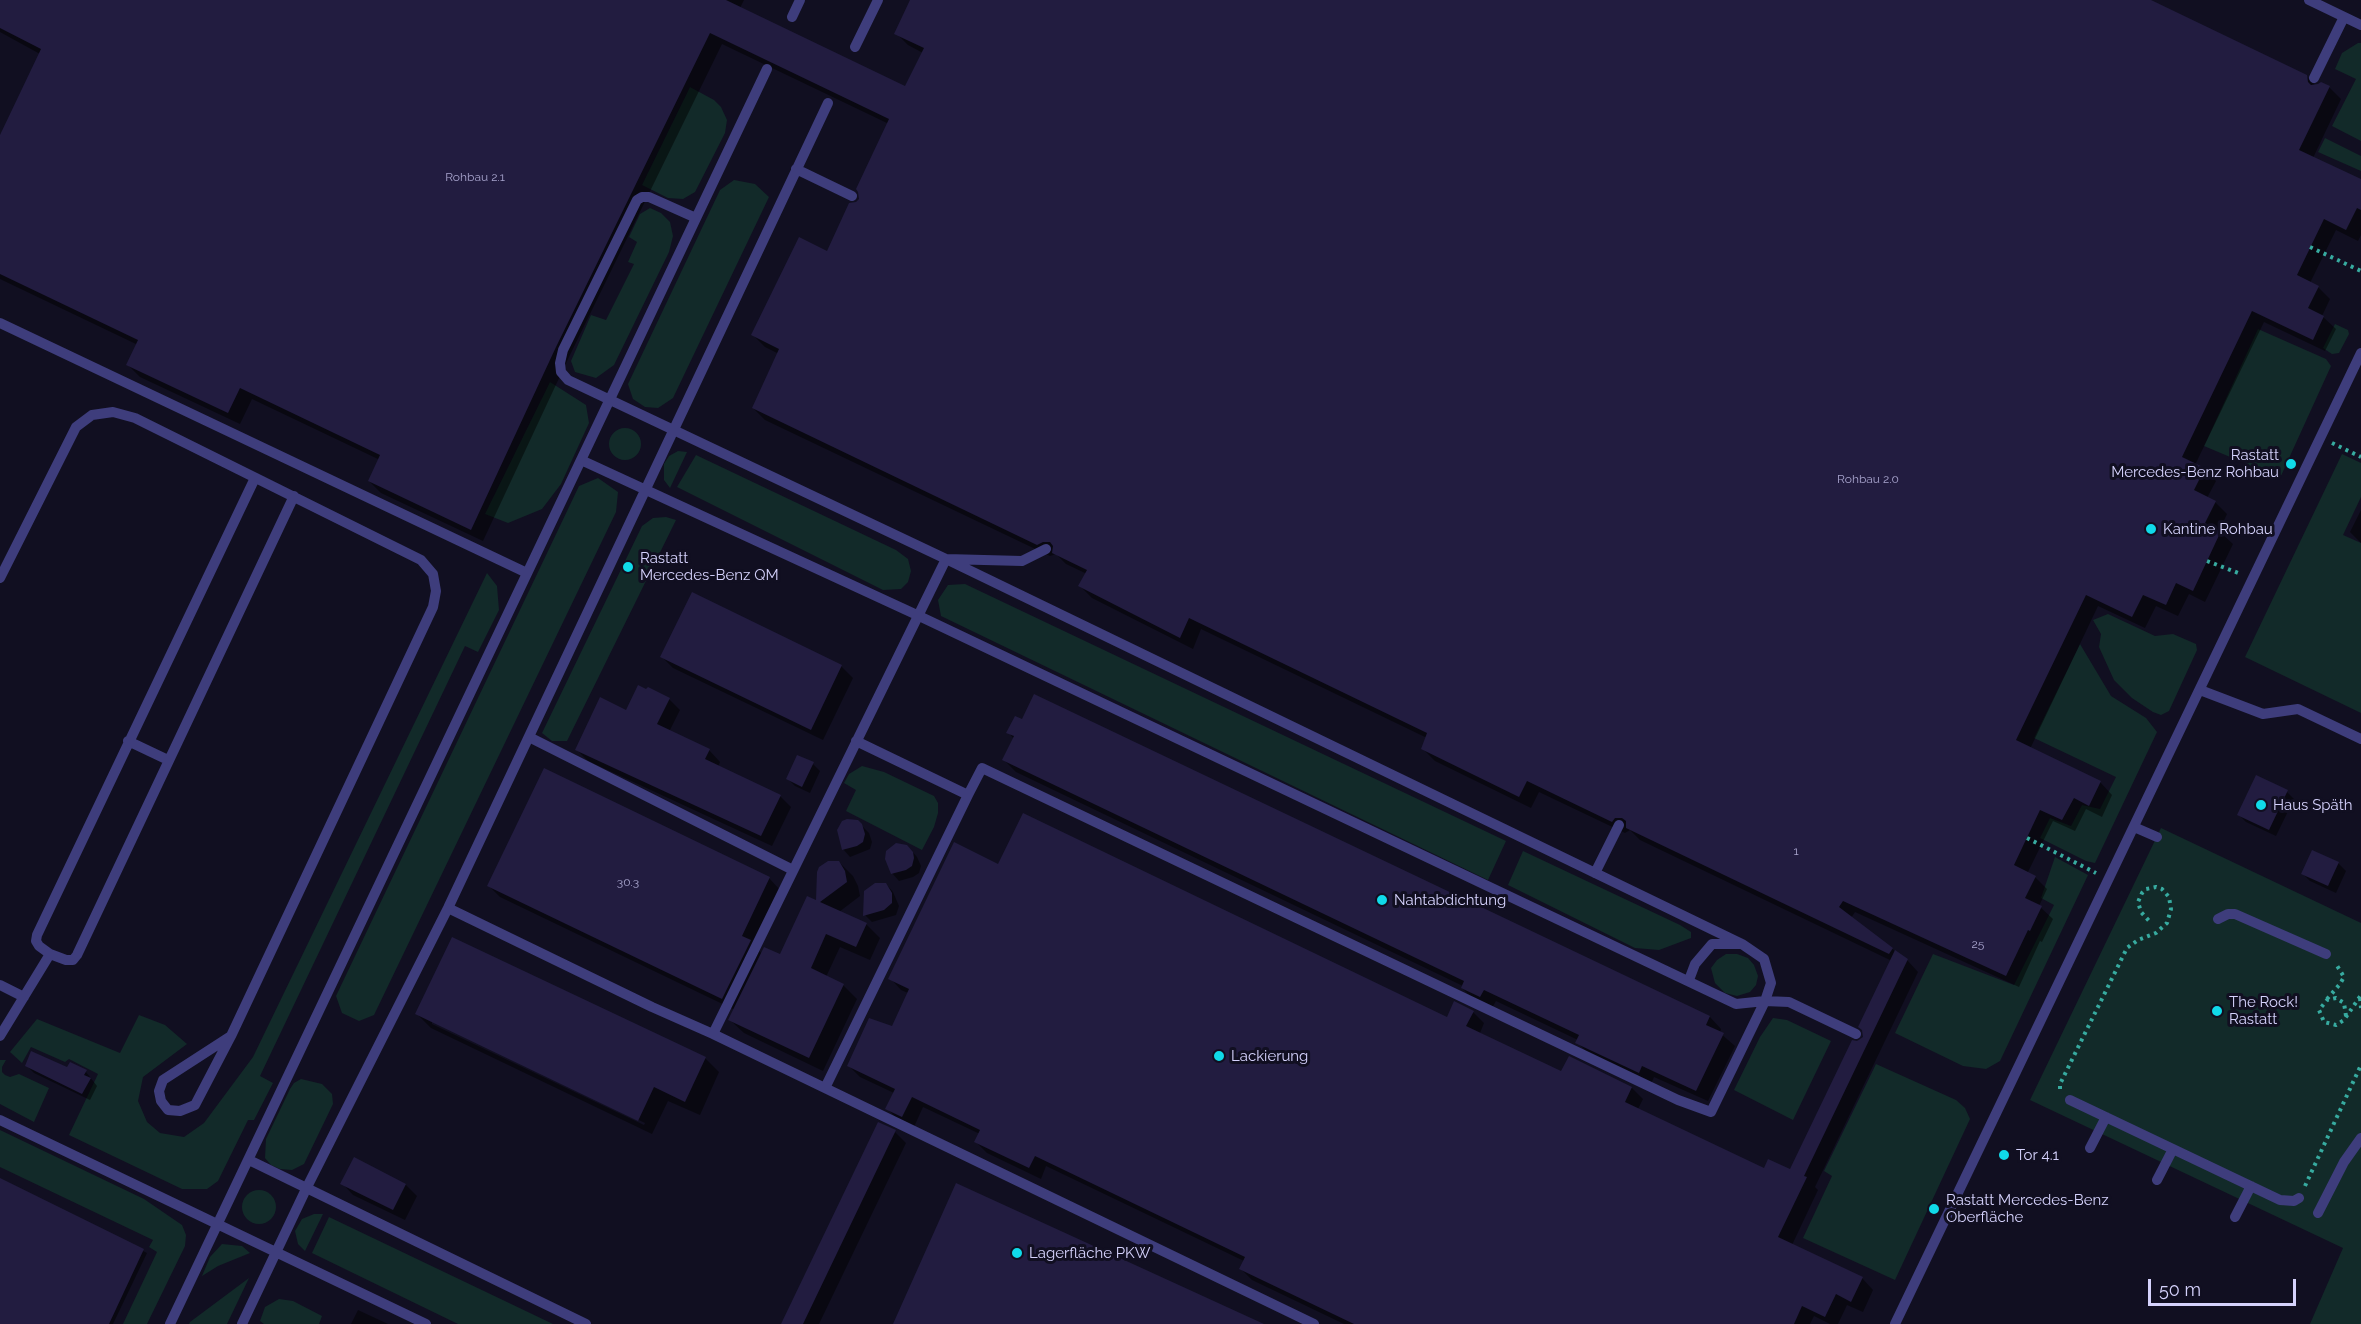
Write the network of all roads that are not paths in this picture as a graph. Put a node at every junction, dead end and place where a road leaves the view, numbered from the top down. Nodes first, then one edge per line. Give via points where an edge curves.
1 (800, 0) edge
2 (878, 0) edge
3 (2309, 0) edge
4 (792, 17) dead end
5 (2344, 17) junction
6 (2361, 25) edge
7 (855, 47) dead end
8 (767, 69) dead end
9 (2313, 78) dead end
10 (828, 103) dead end
11 (796, 170) junction
12 (852, 196) dead end
13 (696, 218) junction
14 (0, 323) edge
15 (2361, 353) edge
16 (2357, 370) edge
17 (609, 400) junction
18 (673, 431) junction
19 (581, 460) junction
20 (255, 478) junction
21 (645, 491) junction
22 (294, 496) junction
23 (1046, 549) dead end
24 (946, 559) junction
25 (527, 573) junction
26 (0, 578) edge
27 (917, 615) junction
28 (2200, 690) junction
29 (529, 737) junction
30 (2361, 739) edge
31 (128, 741) junction
32 (856, 741) junction
33 (168, 760) junction
34 (968, 795) junction
35 (1619, 825) dead end
36 (2134, 827) junction
37 (2157, 837) dead end
38 (793, 870) junction
39 (1595, 873) junction
40 (448, 908) junction
41 (2218, 919) dead end
42 (1742, 944) junction
43 (50, 954) junction
44 (2326, 954) road end
45 (1689, 980) junction
46 (0, 985) edge
47 (24, 997) junction
48 (1766, 1001) junction
49 (713, 1034) junction
50 (1856, 1034) dead end
51 (0, 1036) edge
52 (231, 1036) junction
53 (825, 1088) junction
54 (2070, 1100) road end
55 (2106, 1117) junction
56 (0, 1120) edge
57 (2361, 1138) edge
58 (2090, 1148) dead end
59 (2172, 1149) junction
60 (249, 1160) junction
61 (2157, 1180) dead end
62 (307, 1186) junction
63 (2251, 1186) junction
64 (2299, 1198) road end
65 (2318, 1213) dead end
66 (2235, 1217) dead end
67 (218, 1226) junction
68 (275, 1252) junction
69 (170, 1324) edge
70 (242, 1324) edge
71 (426, 1324) edge
72 (586, 1324) edge
73 (1314, 1324) edge
74 (1895, 1324) edge

1 - 4 lane
2 - 7 lane
3 - 5 lane
5 - 6 lane
5 - 9 lane
8 - 13 lane
10 - 11 lane
11 - 12 lane
11 - 18 lane
13 - 17 lane
13 - 17 lane via 649,197 637,200 568,339 561,372 568,380
14 - 25 lane
15 - 16 lane
16 - 28 lane via 2320,438
17 - 18 lane
17 - 19 lane
18 - 21 lane
18 - 24 lane
19 - 21 lane
19 - 25 lane
20 - 22 lane
20 - 26 lane via 135,418 113,412 92,414 75,427
20 - 31 lane
21 - 27 lane
21 - 29 lane
22 - 33 lane
22 - 52 lane via 421,560 434,574 436,591 433,607
23 - 24 lane via 1022,561
24 - 27 lane
24 - 39 lane
25 - 60 lane
27 - 32 lane
27 - 45 lane
28 - 30 lane via 2263,714 2298,709
28 - 36 lane
29 - 38 lane
29 - 40 lane
31 - 33 lane
31 - 43 lane via 37,934 39,946
32 - 34 lane
32 - 38 lane
33 - 43 lane via 77,955 66,960
34 - 48 lane via 982,768 1678,1100 1711,1112
34 - 53 lane
35 - 39 lane
36 - 37 lane
36 - 74 lane
38 - 49 lane
39 - 42 lane
40 - 49 lane
40 - 62 lane
41 - 44 lane via 2235,914
42 - 45 lane via 1712,944 1695,964
42 - 48 lane via 1764,959 1771,983
43 - 47 lane
45 - 48 lane via 1737,1005
46 - 47 lane
47 - 51 lane
48 - 50 lane via 1789,1002
49 - 53 lane
52 - 52 lane via 195,1105 180,1111 168,1110 159,1090 163,1080
53 - 73 lane
54 - 55 lane
55 - 58 lane
55 - 59 lane
56 - 67 lane
57 - 65 lane
59 - 61 lane
59 - 63 lane
60 - 62 lane
60 - 67 lane
62 - 68 lane
62 - 72 lane
63 - 64 lane via 2280,1200
63 - 66 lane
67 - 68 lane
67 - 69 lane
68 - 70 lane
68 - 71 lane

